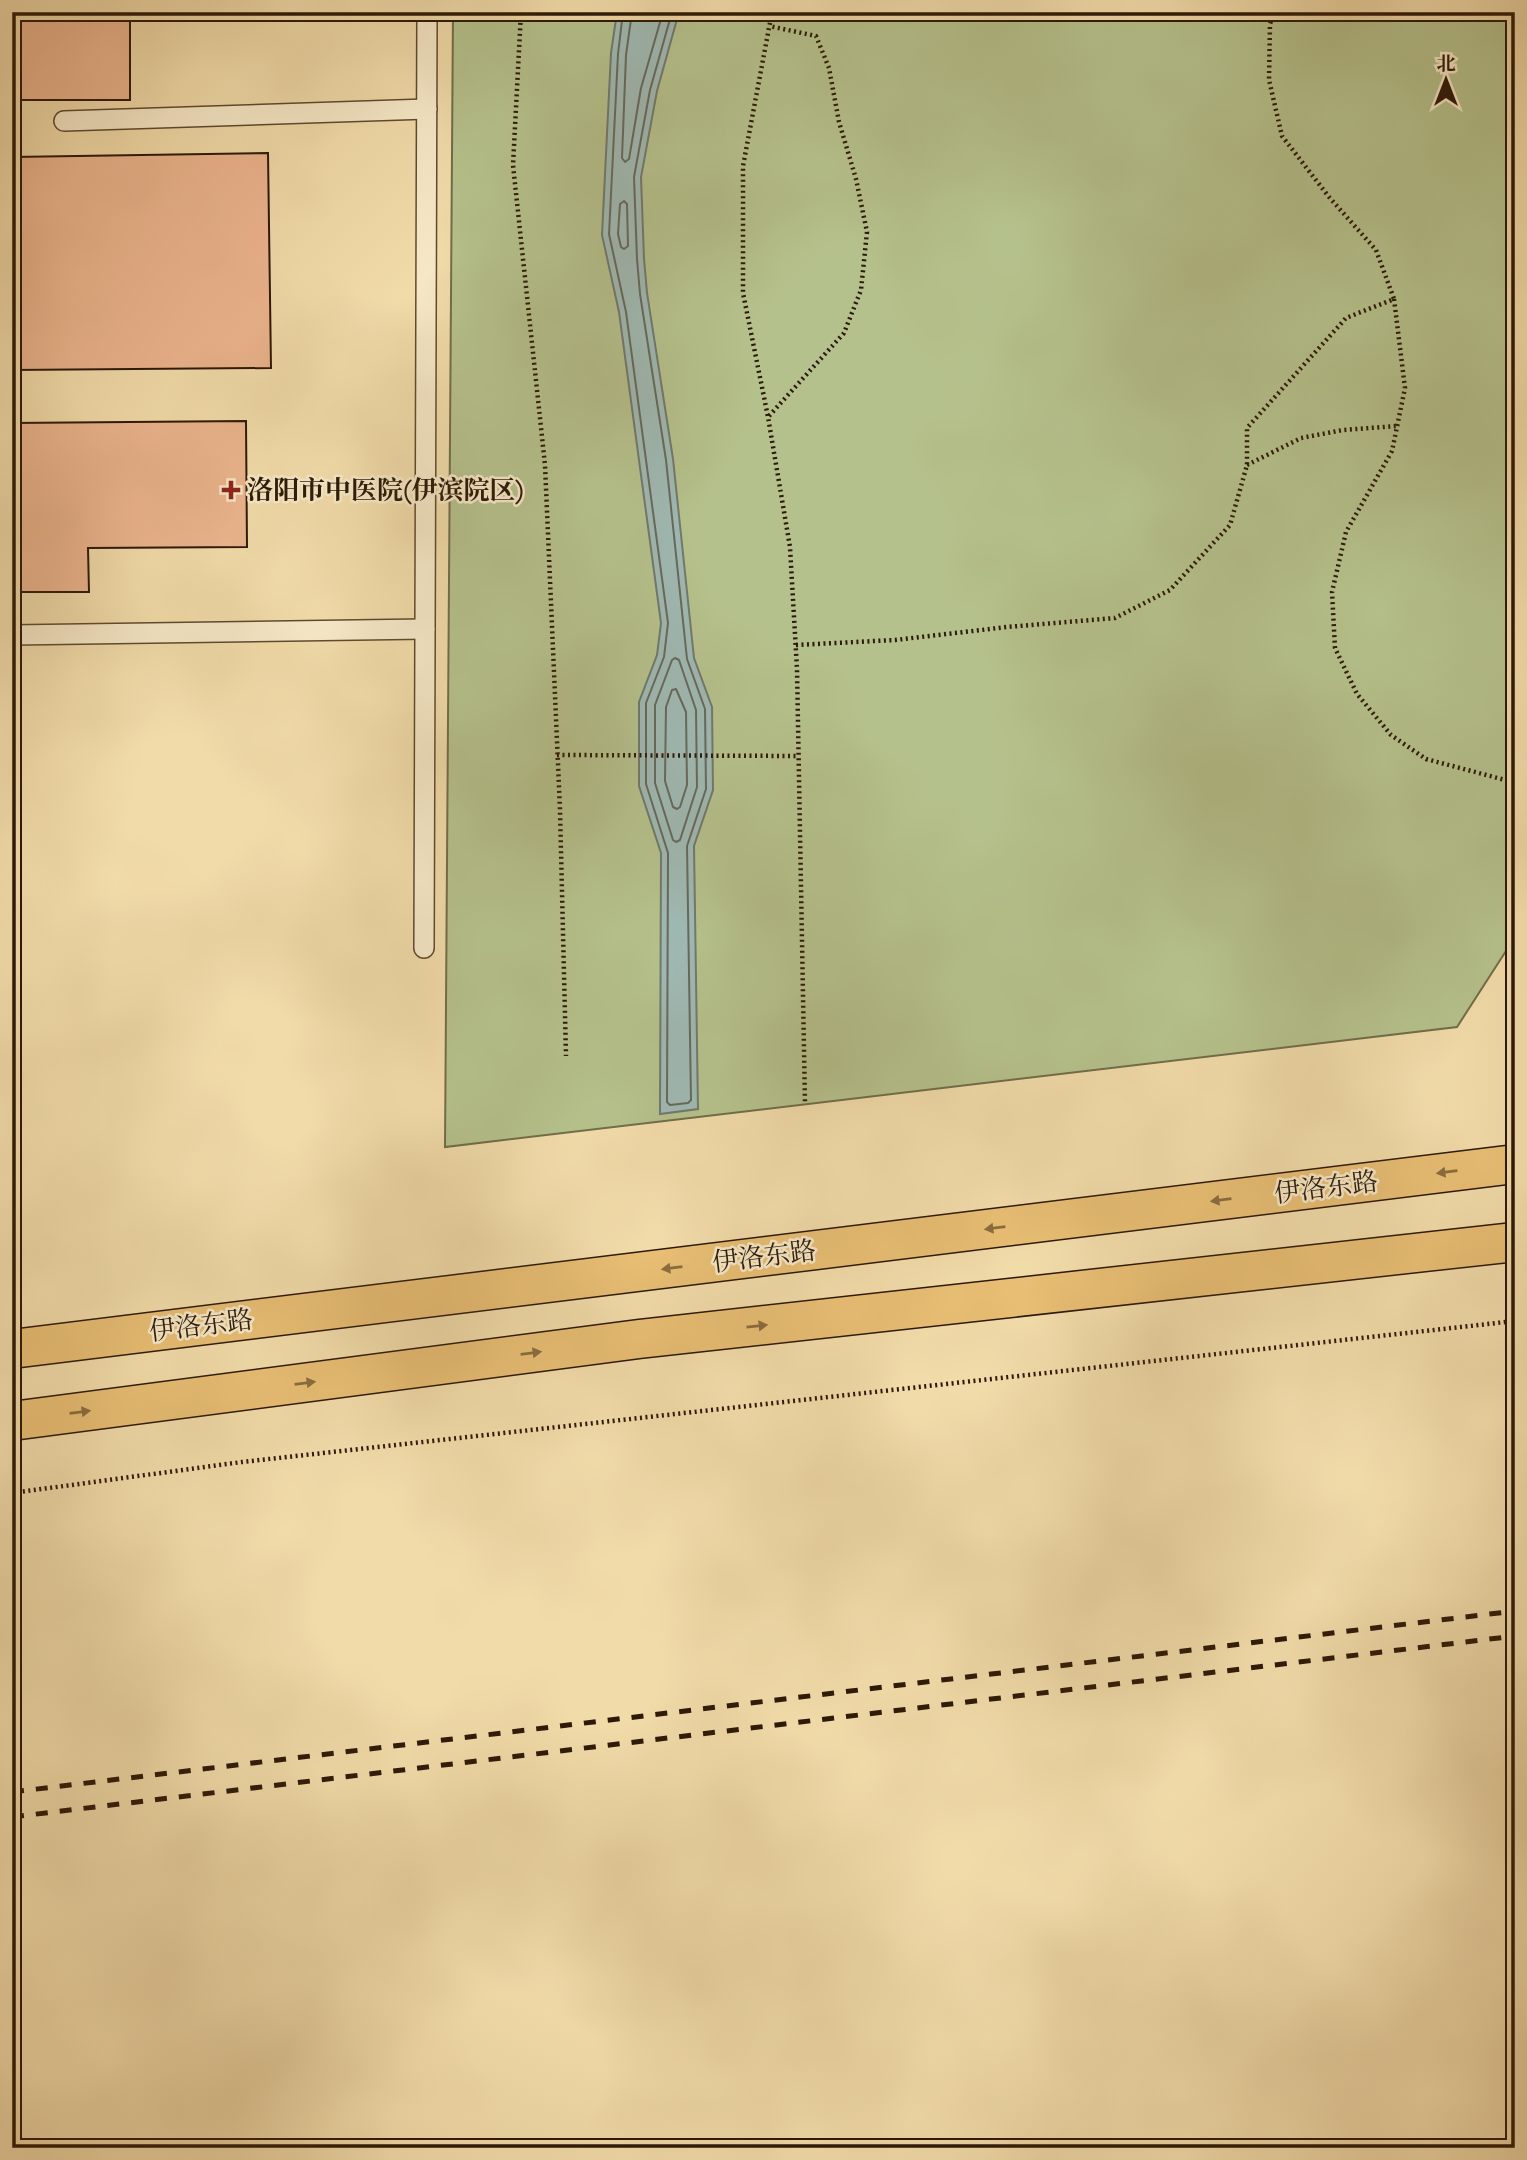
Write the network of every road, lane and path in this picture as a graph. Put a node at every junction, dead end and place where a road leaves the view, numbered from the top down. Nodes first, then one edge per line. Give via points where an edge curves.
1 (427, 12) edge
2 (521, 12) edge
3 (772, 12) edge
4 (1274, 12) edge
5 (769, 26) junction
6 (427, 109) junction
7 (64, 121) dead end
8 (1394, 299) junction
9 (768, 417) junction
10 (1397, 426) junction
11 (1247, 465) junction
12 (425, 629) junction
13 (12, 635) edge
14 (796, 645) junction
15 (557, 755) junction
16 (799, 756) junction
17 (1509, 781) dead end
18 (424, 948) dead end
19 (566, 1056) dead end
20 (805, 1104) dead end
21 (1515, 1164) edge
22 (1515, 1242) edge
23 (1515, 1321) edge
24 (12, 1349) edge
25 (12, 1421) edge
26 (12, 1493) edge

1 - 6 lane
2 - 15 path via 513,165 545,465
3 - 5 path
4 - 8 path via 1269,80 1282,136 1376,250
5 - 9 path via 743,166 743,293
5 - 9 path via 816,36 829,68 867,232 861,290 844,333
6 - 7 lane
6 - 12 lane
8 - 10 path via 1405,388
8 - 11 path via 1346,318 1247,428
9 - 14 path via 789,547
10 - 11 path via 1301,438
10 - 17 path via 1392,451 1346,532 1332,592 1335,648 1357,694 1391,735 1426,759
11 - 14 path via 1230,525 1170,590 1115,618
12 - 13 lane
12 - 18 lane
14 - 16 path
15 - 16 path
15 - 19 path
16 - 20 path
21 -> 24 main road, 伊洛东路
25 -> 22 main road via 639,1339
23 - 26 path via 242,1462

